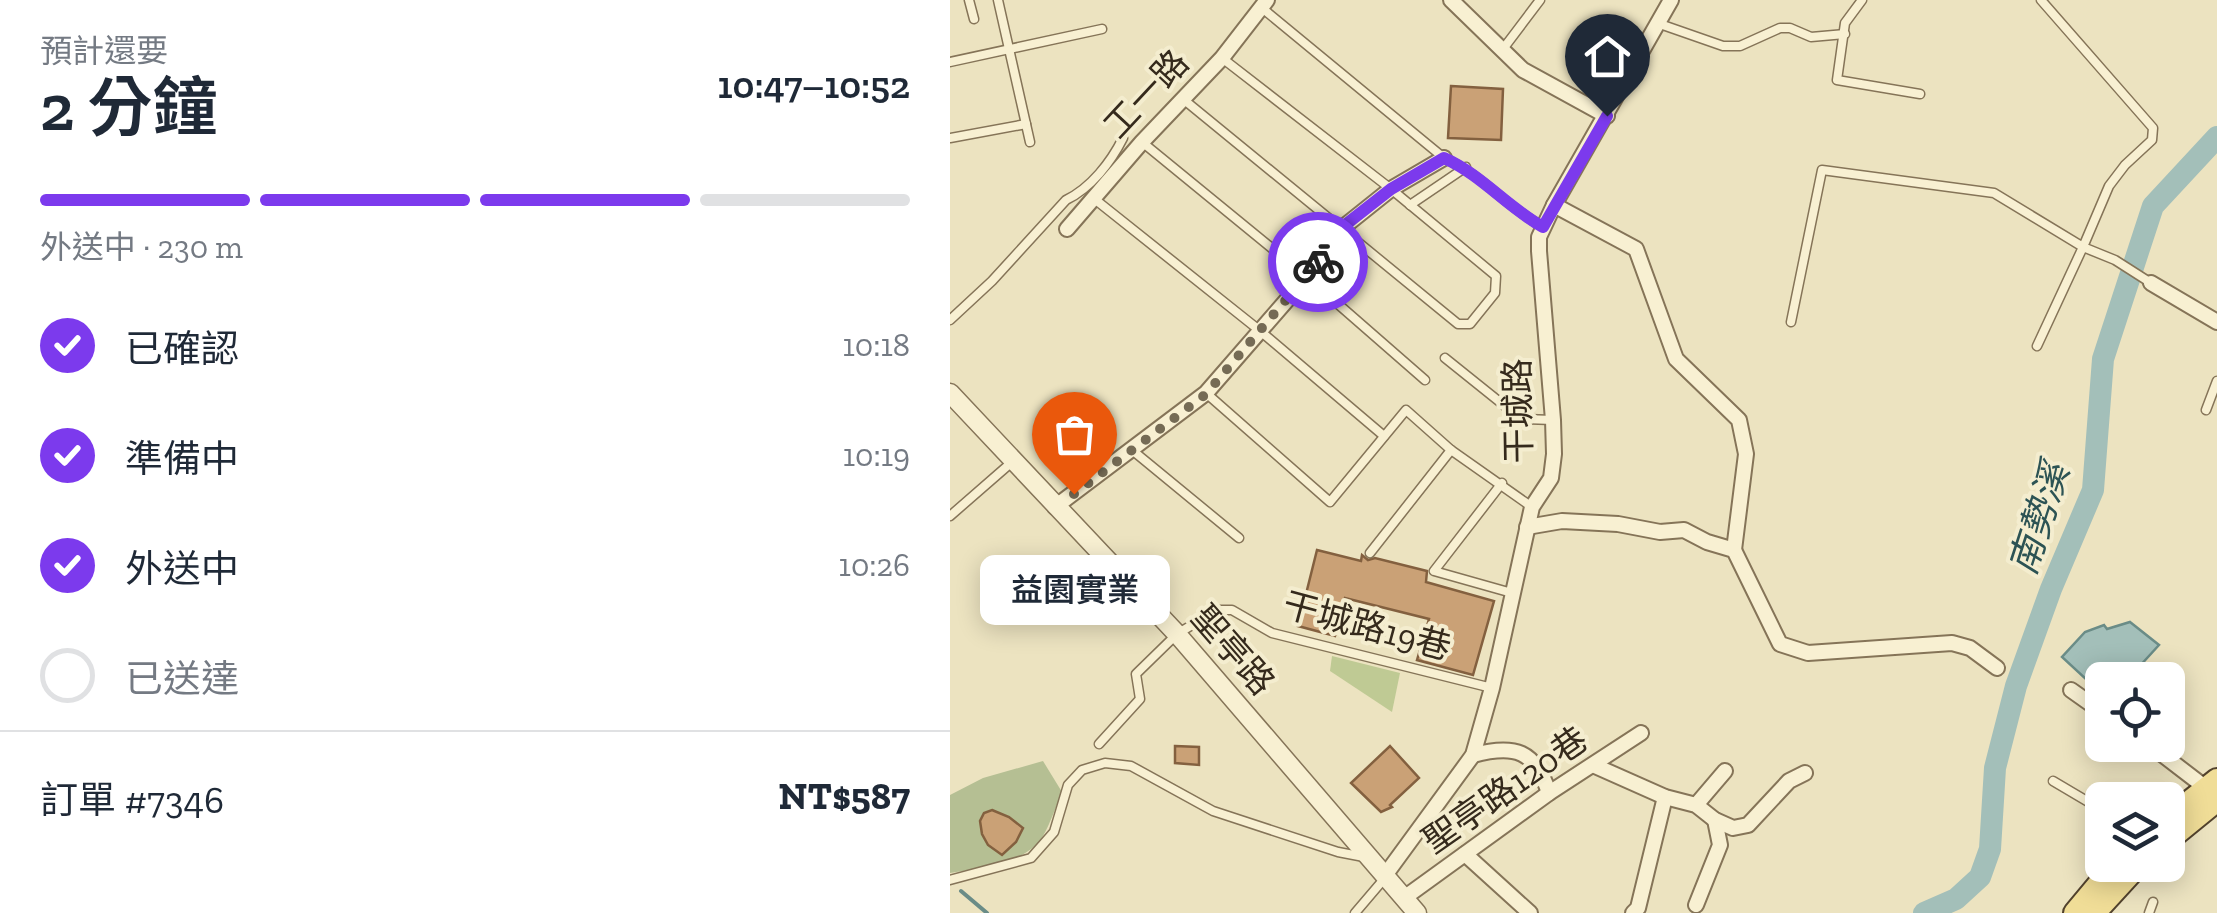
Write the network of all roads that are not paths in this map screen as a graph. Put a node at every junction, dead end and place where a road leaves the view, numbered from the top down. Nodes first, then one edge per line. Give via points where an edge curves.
1 (969, 0) edge
2 (998, 0) edge
3 (1451, 0) edge
4 (1540, 0) edge
5 (1670, 0) edge
6 (1862, 0) edge
7 (2041, 0) edge
8 (1265, 4) edge
9 (1469, 6) edge
10 (974, 19) dead end
11 (1657, 22) junction
12 (1102, 29) dead end
13 (1844, 34) junction
14 (1504, 49) junction
15 (1008, 50) junction
16 (1222, 58) junction
17 (950, 62) edge
18 (1920, 94) dead end
19 (1183, 99) junction
20 (1607, 116) junction
21 (1026, 124) junction
22 (950, 138) edge
23 (1123, 138) dead end
24 (1030, 142) dead end
25 (1142, 142) junction
26 (1444, 158) junction
27 (1466, 168) junction
28 (1391, 189) junction
29 (1092, 197) junction
30 (1410, 205) junction
31 (1554, 205) junction
32 (1543, 227) junction
33 (1067, 228) dead end
34 (1340, 229) junction
35 (2083, 247) junction
36 (1307, 277) junction
37 (2151, 283) joint
38 (950, 320) edge
39 (1791, 322) dead end
40 (2217, 322) edge
41 (1260, 330) junction
42 (2037, 346) dead end
43 (1445, 358) dead end
44 (1424, 380) dead end
45 (2217, 381) edge
46 (1206, 394) junction
47 (952, 400) edge
48 (2206, 410) dead end
49 (1553, 420) junction
50 (1384, 436) junction
51 (1132, 450) junction
52 (1450, 450) junction
53 (1012, 462) junction
54 (1502, 484) junction
55 (1055, 506) junction
56 (1532, 507) junction
57 (950, 516) edge
58 (1527, 527) junction
59 (1239, 538) dead end
60 (1734, 550) junction
61 (1370, 553) dead end
62 (1512, 593) junction
63 (1177, 634) junction
64 (1996, 668) dead end
65 (1492, 688) junction
66 (2071, 690) dead end
67 (2085, 700) edge
68 (1641, 733) dead end
69 (1099, 744) dead end
70 (1473, 756) junction
71 (2175, 762) edge
72 (1593, 765) junction
73 (1725, 772) dead end
74 (1804, 773) dead end
75 (2052, 781) dead end
76 (2214, 789) edge
77 (1550, 793) junction
78 (1665, 797) junction
79 (2085, 800) edge
80 (1696, 805) junction
81 (2185, 808) edge
82 (1716, 820) junction
83 (2185, 821) edge
84 (1464, 854) junction
85 (1367, 858) junction
86 (1386, 874) junction
87 (950, 880) edge
88 (2101, 882) edge
89 (2122, 882) edge
90 (1404, 898) junction
91 (2153, 902) dead end
92 (1696, 905) dead end
93 (1354, 913) edge
94 (1417, 913) edge
95 (1530, 913) edge
96 (1634, 913) edge
97 (2075, 913) edge
98 (2094, 913) edge
99 (2149, 913) edge

1 - 10 lane
2 - 15 lane
3 - 9 street
4 - 14 lane
5 - 11 street, 干城路
6 - 13 lane
7 - 35 lane via 2153,128 2152,140 2108,186
8 - 16 street, 工一路
8 - 26 lane
9 - 14 street
11 - 13 lane via 1723,46 1740,46 1780,28 1811,37
11 - 20 street, 干城路
12 - 15 lane
13 - 18 lane via 1837,80
14 - 20 street via 1522,70
15 - 17 lane
15 - 21 lane
16 - 19 street, 工一路
16 - 28 lane
19 - 25 street, 工一路
19 - 34 lane
20 - 31 street, 干城路
21 - 22 lane
21 - 24 lane
23 - 38 lane via 1079,193
25 - 29 street, 工一路
25 - 36 lane
26 - 27 lane
26 - 28 street
27 - 30 lane
27 - 32 lane
28 - 30 lane
28 - 34 street
29 - 33 street, 工一路
29 - 41 lane
30 - 34 lane via 1496,276 1496,294 1470,324 1458,324
31 - 32 street, 干城路
31 - 60 street via 1636,250 1676,359 1739,420 1746,454
32 - 49 street, 干城路 via 1539,251
34 - 36 street
35 - 37 lane
35 - 39 lane via 1994,194 1822,170
35 - 42 lane
36 - 41 street
36 - 44 lane
37 - 40 street
41 - 46 street
41 - 50 lane
43 - 49 lane via 1521,419
45 - 48 lane
46 - 50 lane via 1330,502
46 - 51 street
47 - 53 street, 聖亭路
49 - 56 street, 干城路 via 1551,478
50 - 52 lane via 1406,410
51 - 55 street
51 - 59 lane
52 - 54 lane
52 - 61 lane
53 - 55 street, 聖亭路
53 - 57 lane
54 - 56 lane
54 - 62 lane via 1434,571
55 - 63 street, 聖亭路
56 - 58 street, 干城路
58 - 60 street via 1562,522 1684,530
58 - 62 street, 干城路
60 - 64 street via 1780,644 1808,653 1952,643
62 - 65 street, 干城路
63 - 65 lane, 干城路19巷 via 1217,610 1232,610 1272,633
63 - 69 lane via 1136,674 1140,699
63 - 85 street, 聖亭路
65 - 70 street, 干城路
66 - 67 street
68 - 72 street, 聖亭路120巷
70 - 77 street via 1513,749 1542,772
70 - 86 street, 干城路
71 - 76 street
72 - 77 street, 聖亭路120巷
72 - 78 street
73 - 80 street
74 - 82 street via 1748,826
75 - 79 lane
76 - 81 main road
76 - 83 main road
77 - 84 street, 聖亭路120巷
78 - 80 street
78 - 96 street
80 - 82 street
82 - 92 street via 1720,845
84 - 90 street, 聖亭路120巷
84 - 95 street
85 - 86 street, 聖亭路
85 - 87 lane via 1213,812 1131,766 1105,763 1082,770 1068,785 1054,832 1031,858
86 - 90 street, 聖亭路
86 - 93 lane
88 - 97 main road
89 - 98 main road
90 - 94 street, 聖亭路
91 - 99 lane

